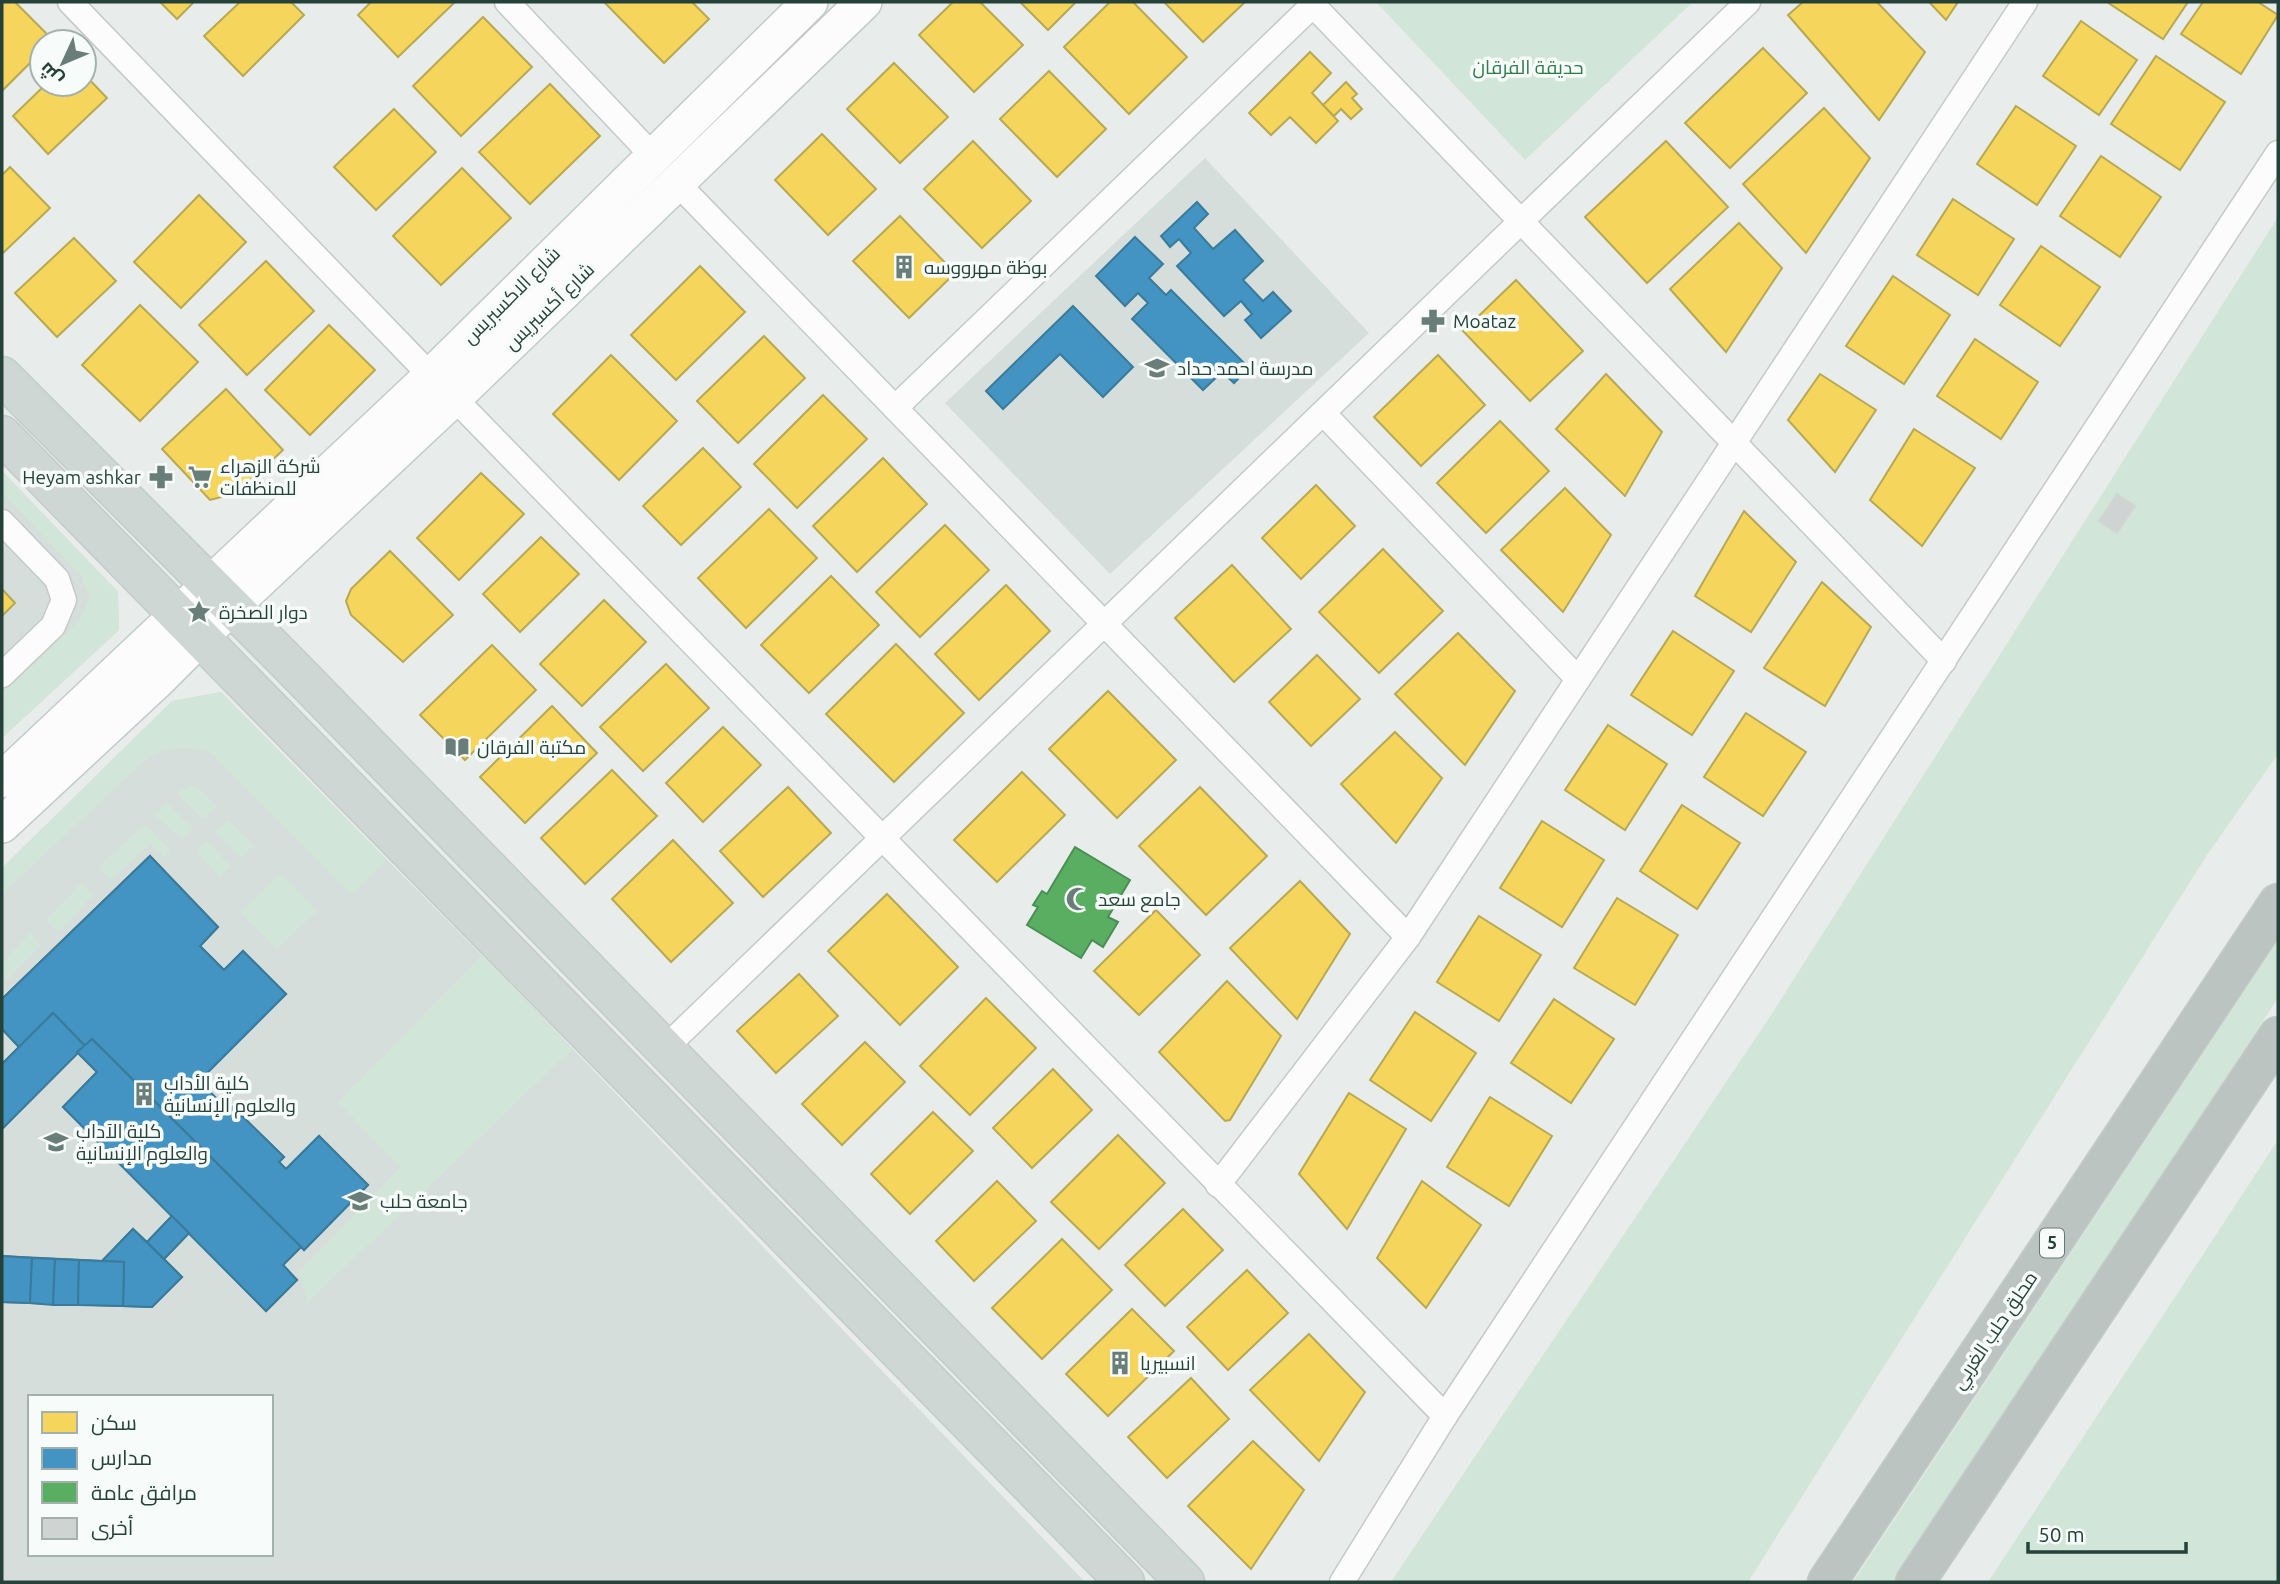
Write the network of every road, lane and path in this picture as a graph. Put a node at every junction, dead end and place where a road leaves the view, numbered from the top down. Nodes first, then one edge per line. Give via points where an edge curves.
1 (70, 2) edge
2 (507, 2) edge
3 (810, 2) edge
4 (864, 2) edge
5 (1748, 2) edge
6 (2025, 2) edge
7 (1313, 3) edge
8 (2278, 153) edge
9 (652, 155) junction
10 (677, 183) junction
11 (1521, 221) junction
12 (2, 376) edge
13 (442, 387) junction
14 (895, 408) junction
15 (1323, 413) junction
16 (2, 435) edge
17 (1733, 441) junction
18 (2, 522) edge
19 (220, 595) junction
20 (1104, 624) junction
21 (188, 625) junction
22 (1944, 661) junction
23 (2, 675) edge
24 (1578, 679) junction
25 (2, 780) edge
26 (2, 825) edge
27 (882, 838) junction
28 (2278, 903) edge
29 (1408, 937) junction
30 (2278, 1036) edge
31 (663, 1050) junction
32 (1218, 1185) junction
33 (1445, 1416) junction
34 (1125, 1582) edge
35 (1185, 1582) edge
36 (1342, 1582) edge
37 (1826, 1582) edge
38 (1914, 1582) edge

1 - 13 street
2 - 9 street
3 - 9 street, شارع الاكسبريس
4 - 10 street, شارع أكسبريس
5 - 11 street
6 - 17 street
7 - 11 street
7 - 14 street
8 - 22 street
9 - 13 street, شارع الاكسبريس
10 - 13 street, شارع أكسبريس
10 - 14 street
11 - 15 street
11 - 17 street
12 - 19 main road
13 - 19 street, شارع الاكسبريس
13 - 27 street
14 - 20 street
15 - 20 street
15 - 24 street
16 - 21 main road
17 - 22 street
17 - 24 street
18 - 23 street via 57,579 65,600 53,626
19 - 21 street, شارع الاكسبريس
19 - 31 main road
20 - 27 street
20 - 29 street
21 - 25 street
21 - 26 street
21 - 34 main road
22 - 33 street
24 - 29 street
27 - 31 street
27 - 32 street
28 - 37 highway, محلق حلب الغربي / 5
29 - 32 street
30 - 38 highway
31 - 35 main road
32 - 33 street
33 - 36 street

